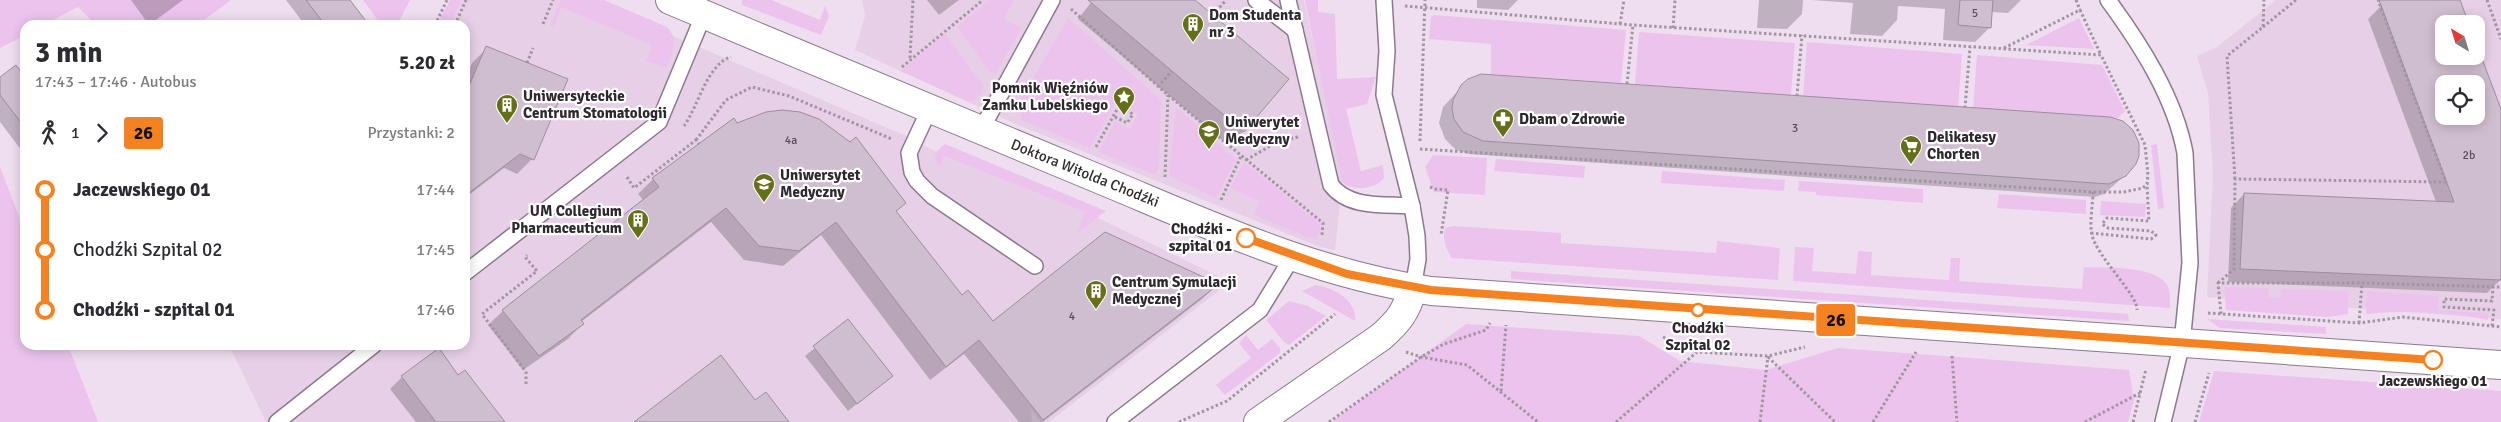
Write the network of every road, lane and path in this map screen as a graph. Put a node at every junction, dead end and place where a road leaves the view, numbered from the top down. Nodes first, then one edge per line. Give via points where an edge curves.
1 (447, 0) edge
2 (466, 0) edge
3 (553, 0) edge
4 (670, 0) edge
5 (912, 0) edge
6 (983, 0) edge
7 (1052, 0) edge
8 (1226, 0) edge
9 (1256, 0) edge
10 (1288, 0) edge
11 (1425, 0) edge
12 (1624, 0) edge
13 (1675, 0) edge
14 (2076, 0) edge
15 (2108, 0) edge
16 (2264, 0) edge
17 (2296, 0) edge
18 (2378, 0) edge
19 (2487, 0) edge
20 (1384, 3) edge
21 (1068, 6) dead end
22 (1424, 7) junction
23 (2080, 10) junction
24 (704, 14) junction
25 (1213, 15) dead end
26 (437, 20) edge
27 (457, 20) edge
28 (543, 24) dead end
29 (1620, 24) junction
30 (1634, 26) junction
31 (2263, 27) junction
32 (1673, 28) junction
33 (1294, 30) junction
34 (1802, 35) junction
35 (2501, 39) edge
36 (533, 48) dead end
37 (1970, 48) junction
38 (2002, 49) junction
39 (2101, 55) junction
40 (910, 58) junction
41 (527, 63) dead end
42 (899, 69) dead end
43 (1172, 71) dead end
44 (1628, 84) dead end
45 (1158, 87) junction
46 (1168, 95) junction
47 (1797, 96) dead end
48 (930, 108) junction
49 (1965, 108) dead end
50 (1113, 116) junction
51 (981, 130) junction
52 (879, 133) dead end
53 (1303, 136) dead end
54 (696, 140) dead end
55 (1420, 148) junction
56 (1092, 154) dead end
57 (1241, 156) junction
58 (1420, 156) dead end
59 (1246, 160) junction
60 (2235, 179) junction
61 (1164, 182) dead end
62 (1425, 183) dead end
63 (2147, 184) junction
64 (2094, 192) junction
65 (1219, 205) dead end
66 (1412, 206) junction
67 (2091, 233) junction
68 (1321, 239) dead end
69 (1442, 241) dead end
70 (533, 251) dead end
71 (1294, 256) junction
72 (1035, 266) dead end
73 (470, 269) edge
74 (2218, 283) junction
75 (2362, 283) junction
76 (2493, 287) junction
77 (2501, 287) edge
78 (1413, 288) junction
79 (2129, 310) dead end
80 (2204, 313) dead end
81 (1335, 314) dead end
82 (2221, 314) junction
83 (1494, 317) dead end
84 (1506, 317) dead end
85 (2359, 323) junction
86 (2492, 326) junction
87 (2501, 327) edge
88 (1656, 336) dead end
89 (2182, 343) junction
90 (1814, 345) dead end
91 (1920, 346) dead end
92 (1952, 348) dead end
93 (368, 350) edge
94 (1406, 352) dead end
95 (1697, 352) junction
96 (1768, 356) junction
97 (1421, 357) junction
98 (2148, 362) dead end
99 (2501, 365) edge
100 (526, 384) dead end
101 (1500, 392) junction
102 (2140, 392) junction
103 (277, 422) edge
104 (1115, 422) edge
105 (1179, 422) edge
106 (1258, 422) edge
107 (1329, 422) edge
108 (1538, 422) edge
109 (1616, 422) edge
110 (1760, 422) edge
111 (1835, 422) edge
112 (1873, 422) edge
113 (1957, 422) edge
114 (2084, 422) edge
115 (2133, 422) edge
116 (2163, 422) edge

1 - 26 path
2 - 27 path
3 - 28 path
4 - 24 street, Doktora Witolda Chodźki
5 - 40 path
6 - 40 path
7 - 51 lane
8 - 25 path
9 - 33 lane
10 - 33 lane
11 - 22 path
12 - 29 path
13 - 32 path
14 - 23 path
15 - 89 lane via 2166,94 2183,139 2190,263
16 - 31 path
17 - 31 path
18 - 60 path via 2446,182
19 - 35 path
20 - 22 path
20 - 66 lane via 1387,51 1384,96
21 - 45 path
22 - 29 path
22 - 55 path
23 - 38 path
23 - 39 path
24 - 48 street, Doktora Witolda Chodźki
24 - 73 lane via 659,122
29 - 30 path
30 - 32 path
30 - 44 path
31 - 60 path via 2227,56
32 - 34 path
33 - 66 lane via 1331,185 1339,195 1358,203
34 - 37 path
34 - 47 path
36 - 41 path
37 - 38 path
37 - 49 path
38 - 39 path
39 - 63 path via 2145,145
40 - 42 path
43 - 45 path
45 - 46 path
46 - 57 path
46 - 61 path
48 - 51 street, Doktora Witolda Chodźki
48 - 72 lane via 910,153 912,172 917,181 932,196
50 - 50 path via 1118,106 1133,114 1127,123
50 - 56 path
51 - 71 street, Doktora Witolda Chodźki
52 - 54 path via 789,96 752,87 726,100
53 - 59 path via 1279,141
55 - 58 path
55 - 64 path
57 - 59 path
57 - 65 path
59 - 68 path via 1323,223
60 - 74 path via 2234,269
62 - 69 path via 1434,189 1448,190
63 - 64 path via 2124,192
63 - 67 path via 2149,221 2107,218 2102,224 2108,228 2154,231 2154,238
64 - 67 path
66 - 78 lane via 1418,259
67 - 79 path via 2098,251 2123,283 2138,310
70 - 100 path via 525,257 537,271 482,314 526,372
71 - 78 street, Doktora Witolda Chodźki via 1356,277
71 - 104 lane via 1260,310
74 - 75 path
74 - 82 path
75 - 76 path
75 - 85 path
76 - 77 path
76 - 86 path via 2492,301 2444,299 2444,307 2494,310
78 - 89 street, Doktora Witolda Chodźki
78 - 106 street via 1406,309 1381,337
80 - 82 path
81 - 105 path via 1227,401
82 - 85 path
83 - 97 path via 1486,330 1444,344
84 - 101 path
85 - 86 path via 2403,317
86 - 87 path
88 - 95 path
89 - 99 street, Doktora Witolda Chodźki
89 - 116 lane
90 - 96 path
91 - 112 path
92 - 113 path
93 - 103 lane
94 - 97 path
95 - 96 path
95 - 109 path
96 - 110 path
96 - 111 path
97 - 101 path via 1468,365
97 - 107 path
98 - 102 path
101 - 108 path
102 - 114 path
102 - 115 path

